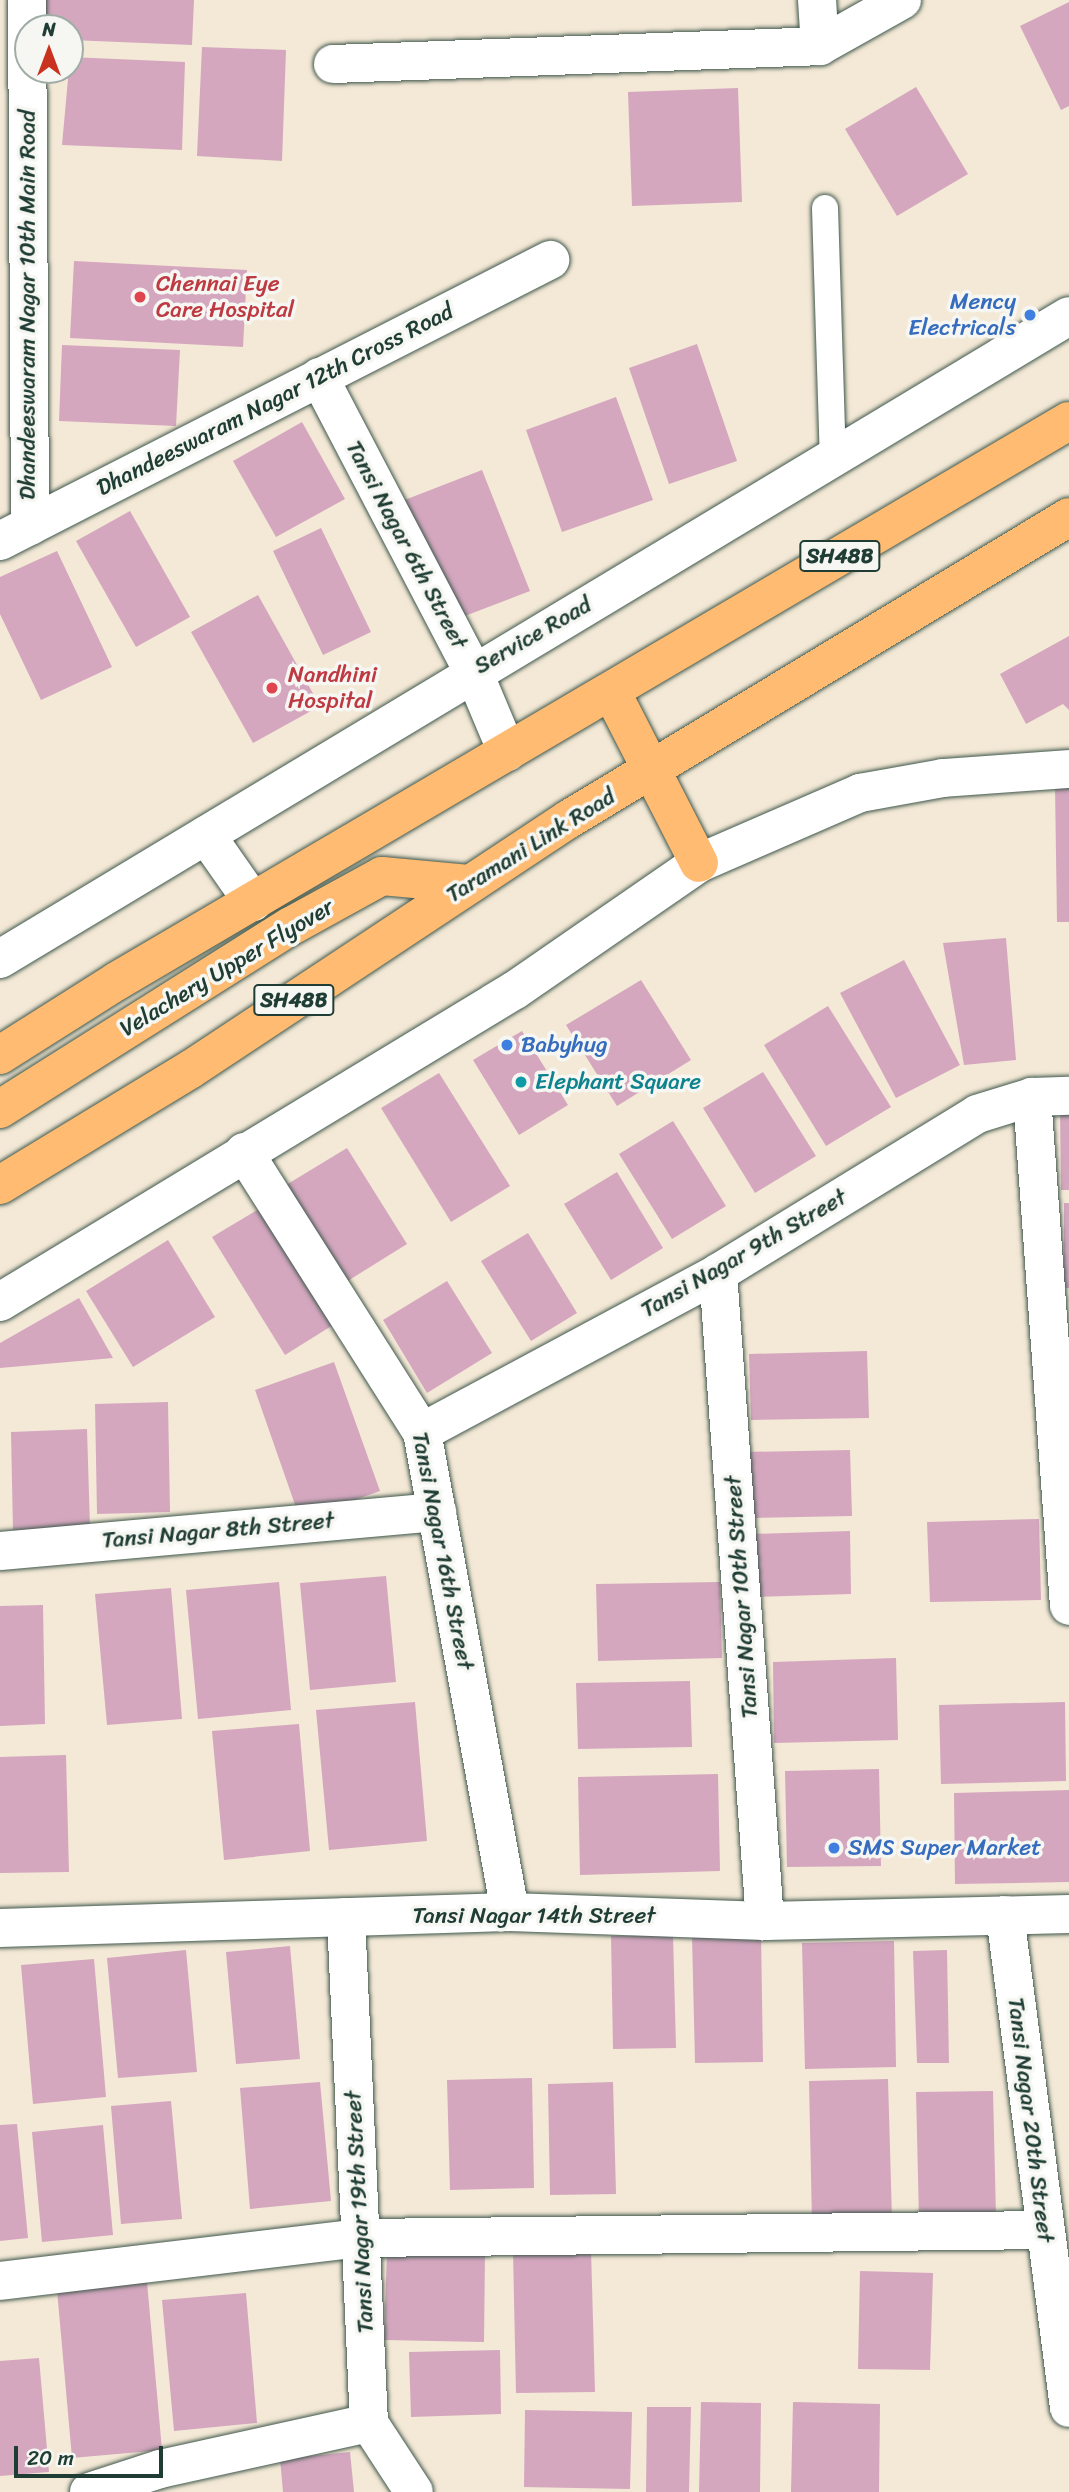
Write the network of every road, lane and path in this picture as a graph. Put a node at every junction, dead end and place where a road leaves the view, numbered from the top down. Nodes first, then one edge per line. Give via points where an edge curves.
1 (27, 0) edge
2 (817, 0) edge
3 (902, 0) edge
4 (820, 46) junction
5 (333, 64) dead end
6 (825, 208) dead end
7 (13, 251) edge
8 (550, 260) dead end
9 (1069, 316) edge
10 (319, 377) junction
11 (1069, 421) edge
12 (833, 460) junction
13 (1069, 517) edge
14 (15, 533) edge
15 (472, 671) junction
16 (611, 691) junction
17 (507, 752) junction
18 (1069, 769) edge
19 (653, 770) junction
20 (206, 835) junction
21 (699, 863) junction
22 (469, 884) junction
23 (253, 902) junction
24 (18, 940) edge
25 (0, 959) edge
26 (0, 1055) edge
27 (1051, 1096) edge
28 (0, 1108) edge
29 (244, 1152) junction
30 (0, 1185) edge
31 (719, 1273) junction
32 (0, 1301) edge
33 (422, 1432) junction
34 (437, 1512) junction
35 (0, 1551) edge
36 (1069, 1606) edge
37 (510, 1912) junction
38 (1069, 1914) edge
39 (1005, 1915) junction
40 (346, 1917) junction
41 (765, 1921) junction
42 (0, 1928) edge
43 (1044, 2230) junction
44 (363, 2238) junction
45 (0, 2281) edge
46 (1069, 2408) edge
47 (369, 2423) junction
48 (89, 2492) edge
49 (419, 2492) edge

1 - 7 street, Dhandeeswaram Nagar 10th Main Road
2 - 4 street
3 - 4 street
4 - 5 street
6 - 12 lane
7 - 14 street, Dhandeeswaram Nagar 10th Main Road
8 - 10 street, Dhandeeswaram Nagar 12th Cross Road
9 - 12 street, Service Road
10 - 14 street, Dhandeeswaram Nagar 12th Cross Road
10 - 15 street, Tansi Nagar 6th Street
11 - 16 main road, SH48B
12 - 15 street, Service Road
13 - 19 main road, Taramani Link Road / SH48B
15 - 17 street, Tansi Nagar 6th Street
15 - 20 street, Service Road
16 - 17 main road, SH48B
16 - 19 main road
17 - 23 main road, SH48B
18 - 21 street via 943,778 860,793
19 - 21 main road
19 - 22 main road, Taramani Link Road / SH48B
20 - 23 street
20 - 24 street, Service Road
21 - 29 street via 515,990
22 - 28 main road, Velachery Upper Flyover via 382,877 291,926
22 - 30 main road, Taramani Link Road / SH48B via 191,1069
23 - 26 main road, SH48B
24 - 25 street, Service Road
27 - 31 street, Tansi Nagar 9th Street via 977,1114
27 - 36 street
29 - 32 street
29 - 33 street, Tansi Nagar 16th Street
31 - 33 street, Tansi Nagar 9th Street
31 - 41 street, Tansi Nagar 10th Street
33 - 34 street, Tansi Nagar 16th Street
34 - 35 street, Tansi Nagar 8th Street
34 - 37 street, Tansi Nagar 16th Street
37 - 40 street, Tansi Nagar 14th Street
37 - 41 street, Tansi Nagar 14th Street
38 - 39 street, Tansi Nagar 14th Street
39 - 41 street, Tansi Nagar 14th Street
39 - 43 street, Tansi Nagar 20th Street
40 - 42 street, Tansi Nagar 14th Street
40 - 44 street, Tansi Nagar 19th Street
43 - 44 street
43 - 46 street, Tansi Nagar 20th Street
44 - 45 street
44 - 47 street, Tansi Nagar 19th Street
47 - 48 street via 160,2469
47 - 49 street

